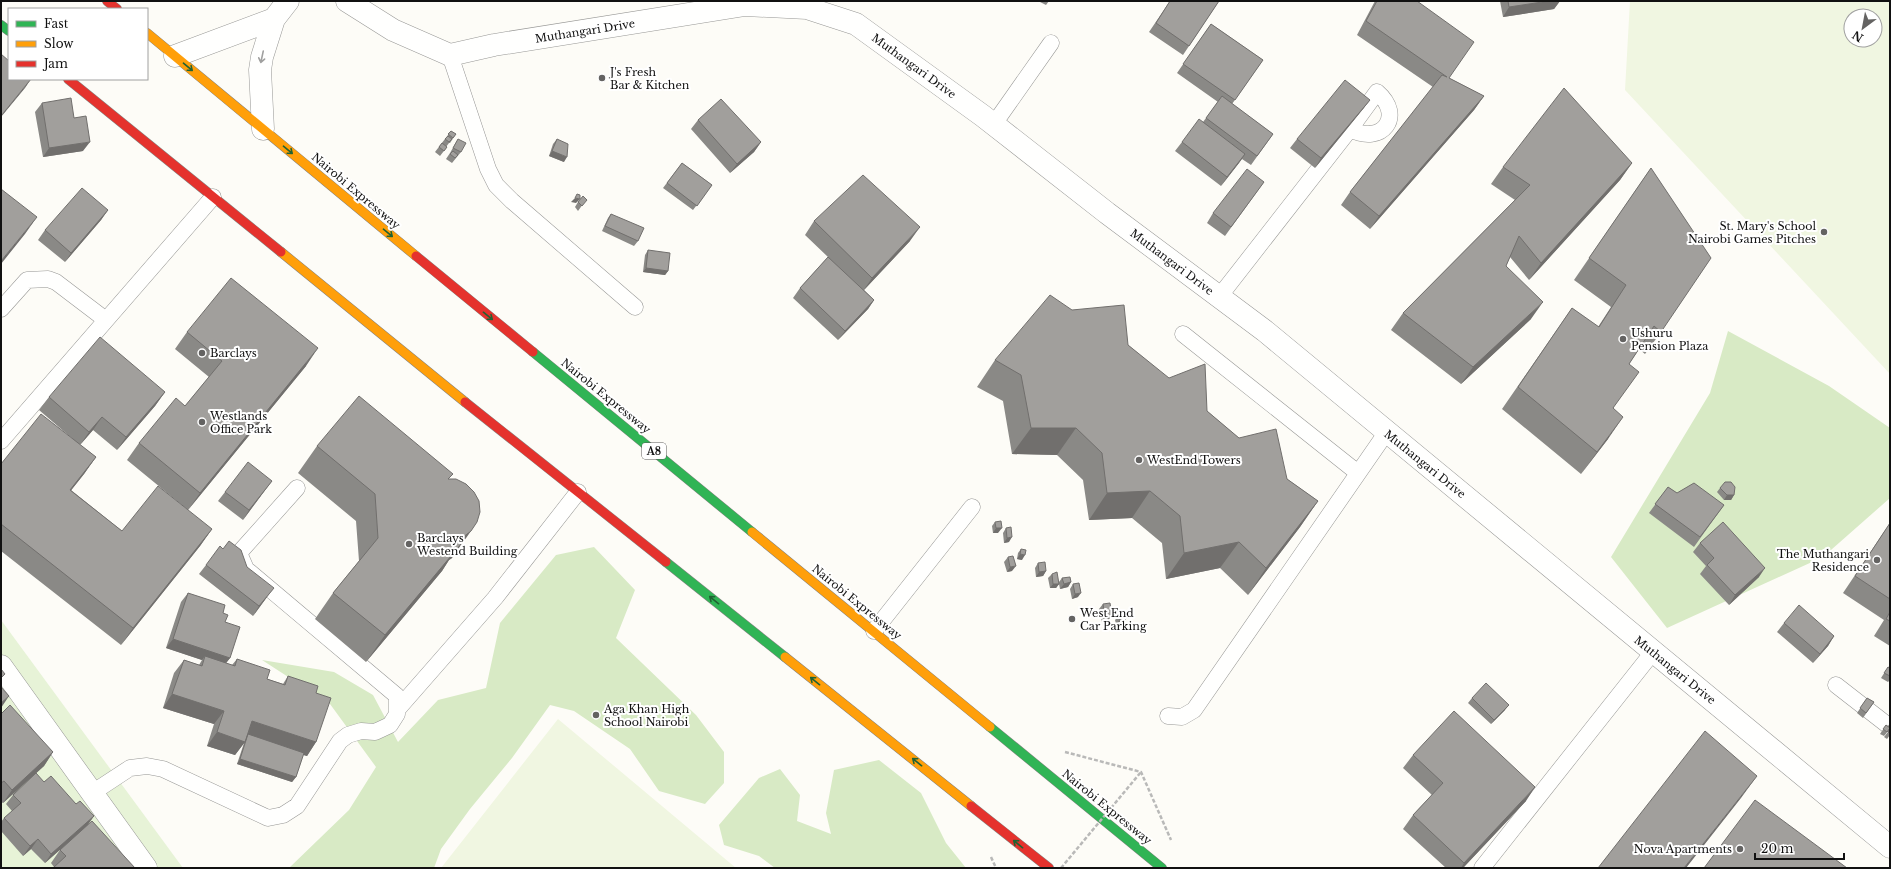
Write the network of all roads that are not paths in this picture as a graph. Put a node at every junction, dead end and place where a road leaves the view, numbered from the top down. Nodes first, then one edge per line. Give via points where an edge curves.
1 (107, 1) edge
2 (288, 1) edge
3 (347, 1) edge
4 (745, 4) edge
5 (706, 7) edge
6 (116, 8) edge
7 (274, 19) junction
8 (148, 34) edge
9 (1050, 43) dead end
10 (450, 55) junction
11 (175, 56) junction
12 (69, 80) edge
13 (994, 124) junction
14 (263, 129) junction
15 (1350, 130) edge
16 (213, 197) junction
17 (1219, 297) junction
18 (635, 307) dead end
19 (1, 309) edge
20 (106, 320) junction
21 (1183, 334) dead end
22 (1386, 433) junction
23 (1, 441) edge
24 (1358, 473) junction
25 (297, 488) dead end
26 (578, 492) junction
27 (972, 506) dead end
28 (874, 632) junction
29 (1653, 652) junction
30 (1, 666) edge
31 (1836, 685) dead end
32 (397, 710) junction
33 (1168, 716) dead end
34 (1890, 727) edge
35 (92, 793) junction
36 (1890, 847) edge
37 (146, 868) edge
38 (1049, 868) edge
39 (1162, 868) edge
40 (1482, 868) edge

1 - 6 highway
2 - 7 street
3 - 10 street via 393,30
4 - 5 street, Muthangari Drive
4 - 13 street, Muthangari Drive via 807,8 856,24
5 - 10 street, Muthangari Drive
7 - 11 street
7 -> 14 street via 260,70
8 - 11 highway, Nairobi Expressway / A8
9 - 13 lane
10 - 18 lane via 488,169 496,185
11 -> 14 highway, Nairobi Expressway / A8
12 - 16 highway
13 - 17 street, Muthangari Drive
14 -> 28 highway, Nairobi Expressway / A8
15 - 17 lane
16 - 20 lane
16 - 26 highway
17 - 22 street, Muthangari Drive via 1264,331
19 - 20 lane via 27,280 48,279 56,282
20 - 23 lane
21 - 24 lane
22 - 24 lane
22 - 29 street, Muthangari Drive
24 - 33 lane via 1194,710 1182,717
25 - 32 lane via 240,553 246,569 396,696
26 - 32 lane via 495,598
38 -> 26 highway
27 - 28 lane
28 - 39 highway, Nairobi Expressway / A8
29 - 36 street, Muthangari Drive
29 - 40 lane
30 - 35 street
31 - 34 lane
32 - 35 lane via 390,725 375,732 361,731 348,735 340,741 297,806 283,815 268,818 163,769 147,766 130,768
35 - 37 street

